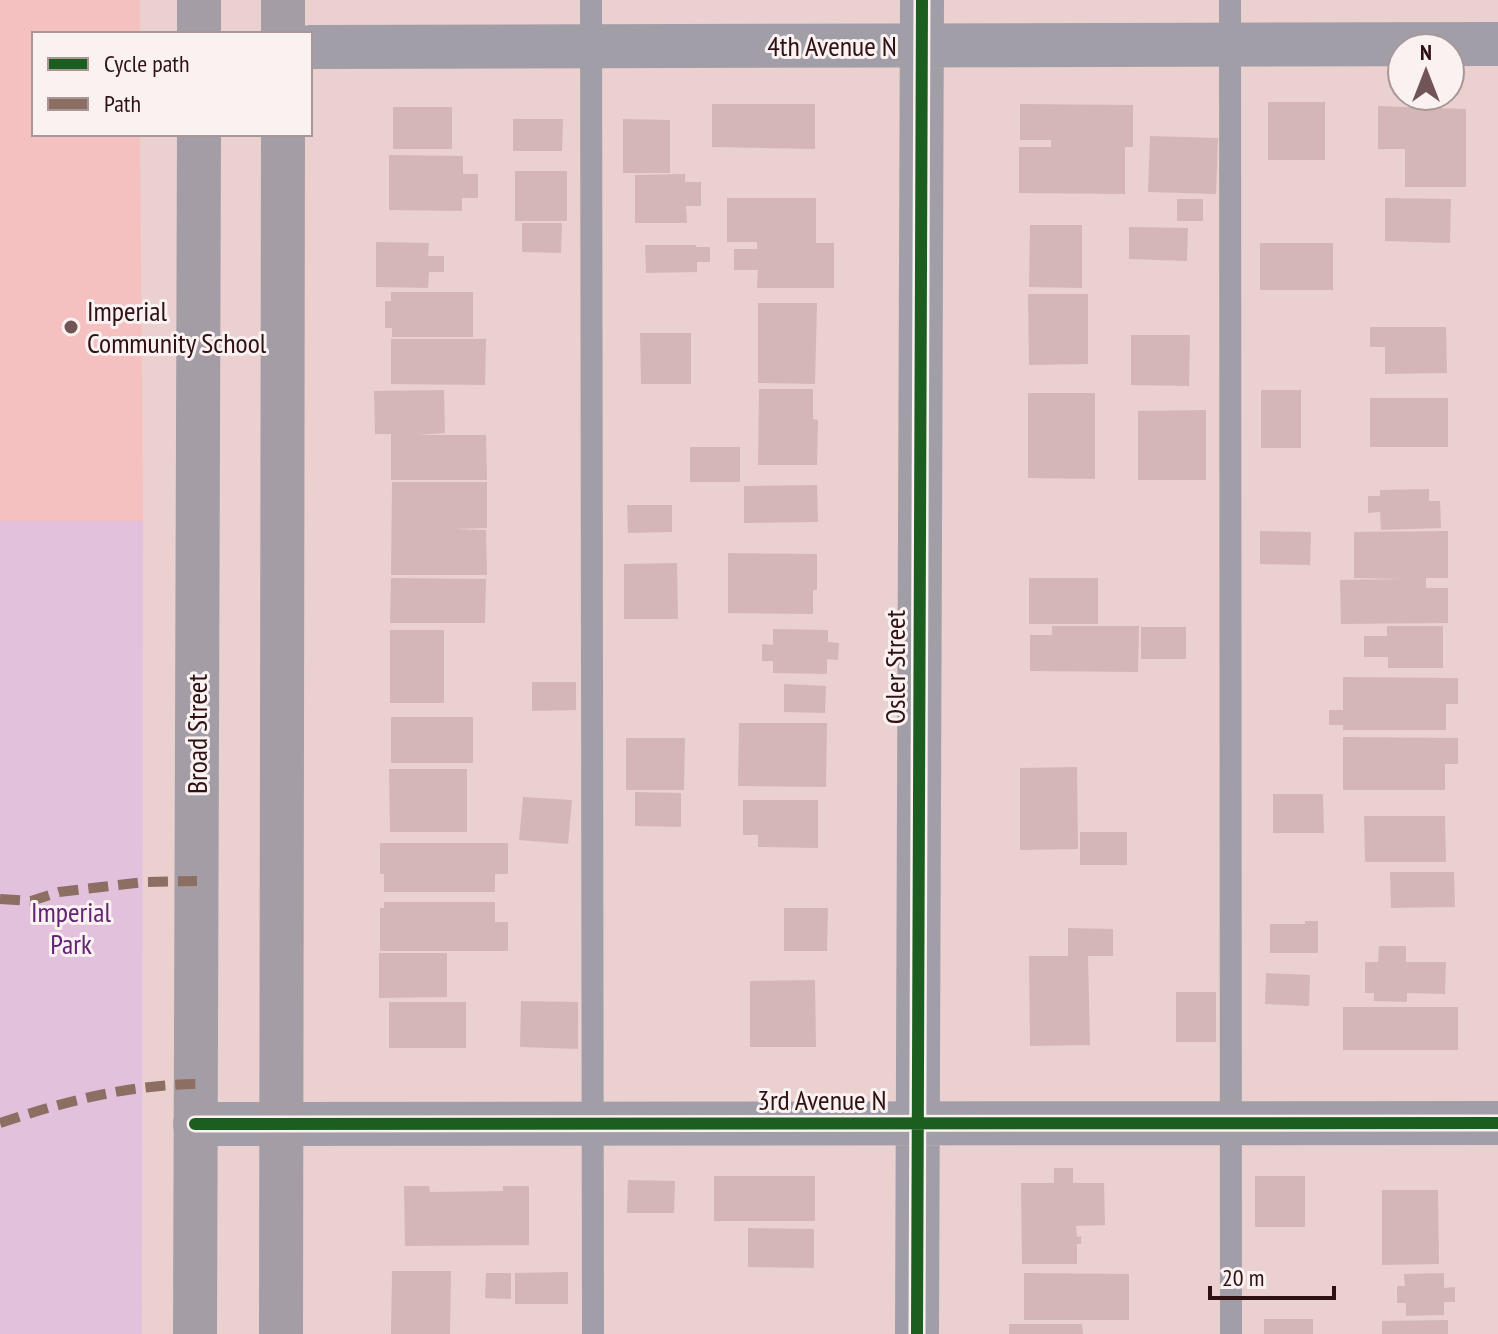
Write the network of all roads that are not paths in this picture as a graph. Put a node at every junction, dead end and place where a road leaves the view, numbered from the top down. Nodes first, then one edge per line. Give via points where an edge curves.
1 (199, 0) edge
2 (283, 0) edge
3 (591, 0) edge
4 (922, 0) edge
5 (1230, 0) edge
6 (199, 32) edge
7 (283, 32) edge
8 (1498, 44) edge
9 (1230, 45) junction
10 (591, 46) junction
11 (922, 46) junction
12 (312, 47) edge
13 (199, 136) edge
14 (283, 136) edge
15 (1230, 1123) junction
16 (1498, 1123) edge
17 (195, 1124) junction
18 (282, 1124) junction
19 (594, 1124) junction
20 (916, 1124) junction
21 (195, 1334) edge
22 (281, 1334) edge
23 (593, 1334) edge
24 (917, 1334) edge
25 (1231, 1334) edge

1 - 6 main road
2 - 7 main road
3 - 10 lane
4 - 11 street, Osler Street
5 - 9 lane
8 - 9 street, 4th Avenue N
9 - 11 street, 4th Avenue N
9 - 15 lane
10 - 11 street, 4th Avenue N
10 - 12 street, 4th Avenue N
10 - 19 lane
11 - 20 street, Osler Street
13 - 17 main road, Broad Street
14 - 18 main road
15 - 16 street, 3rd Avenue N
15 - 20 street, 3rd Avenue N
15 - 25 lane
17 - 18 street, 3rd Avenue N
17 - 21 main road, Broad Street
18 - 19 street, 3rd Avenue N
18 - 22 main road
19 - 20 street, 3rd Avenue N
19 - 23 lane
20 - 24 street, Osler Street

